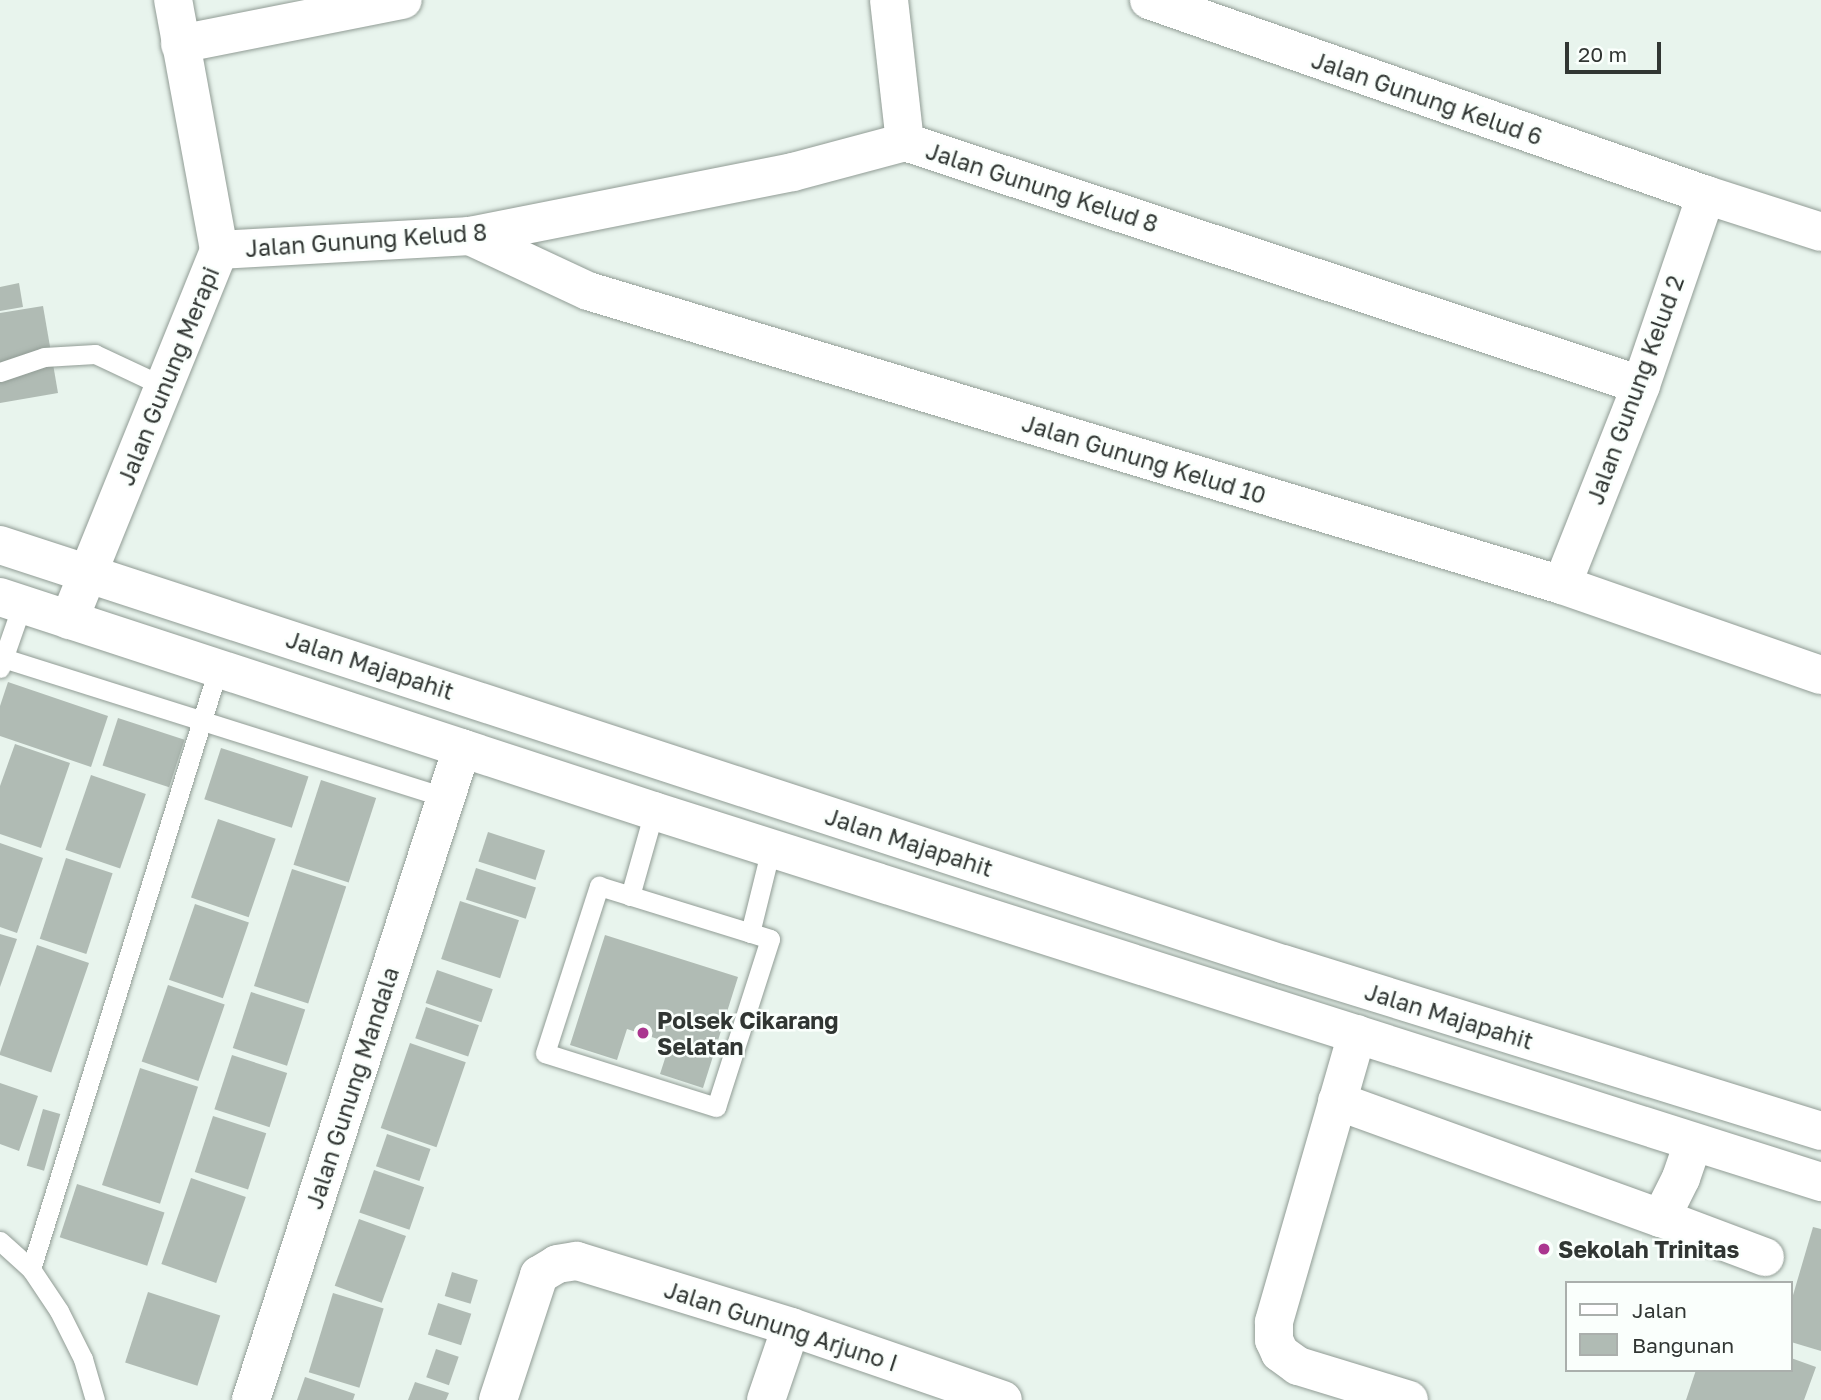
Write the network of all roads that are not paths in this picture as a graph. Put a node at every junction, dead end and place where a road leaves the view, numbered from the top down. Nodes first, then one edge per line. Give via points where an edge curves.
1 (173, 0) edge
2 (403, 0) edge
3 (889, 0) edge
4 (1149, 0) edge
5 (180, 44) junction
6 (905, 142) junction
7 (1706, 195) junction
8 (1821, 232) edge
9 (470, 236) junction
10 (219, 250) junction
11 (0, 372) edge
12 (1641, 384) junction
13 (163, 386) junction
14 (0, 545) edge
15 (89, 573) junction
16 (1562, 584) junction
17 (11, 601) edge
18 (69, 620) junction
19 (1, 661) edge
20 (218, 669) junction
21 (1821, 675) edge
22 (202, 721) junction
23 (453, 774) junction
24 (654, 811) junction
25 (771, 848) junction
26 (630, 896) junction
27 (750, 933) junction
28 (1283, 964) junction
29 (1270, 1006) junction
30 (1357, 1034) junction
31 (1337, 1101) junction
32 (1821, 1131) edge
33 (1693, 1143) junction
34 (1821, 1182) edge
35 (1661, 1218) junction
36 (0, 1241) edge
37 (1765, 1257) dead end
38 (31, 1269) junction
39 (791, 1327) junction
40 (95, 1400) edge
41 (251, 1400) edge
42 (498, 1400) edge
43 (765, 1400) edge
44 (1003, 1400) edge
45 (1409, 1400) edge

1 - 5 street, Jalan Gunung Merapi
2 - 5 street
3 - 6 street
4 - 7 street, Jalan Gunung Kelud 6
5 - 10 street, Jalan Gunung Merapi
6 - 9 street, Jalan Gunung Kelud 8 via 793,173
6 - 12 street, Jalan Gunung Kelud 8
7 - 8 street, Jalan Gunung Kelud 6
7 - 12 street, Jalan Gunung Kelud 2
9 - 10 street, Jalan Gunung Kelud 8
9 - 16 street, Jalan Gunung Kelud 10 via 588,291
10 - 13 street, Jalan Gunung Merapi
11 - 13 lane via 44,357 95,354
12 - 16 street, Jalan Gunung Kelud 2
13 - 15 street, Jalan Gunung Merapi
14 - 15 street, Jalan Majapahit
15 - 18 street, Jalan Gunung Merapi
15 - 28 street, Jalan Majapahit
16 - 21 street, Jalan Gunung Kelud 10
17 - 18 street, Jalan Majapahit
17 - 19 lane
18 - 20 street, Jalan Majapahit
19 - 22 lane
20 - 22 lane
20 - 23 street, Jalan Majapahit
22 - 23 lane
22 - 38 lane
23 - 24 street, Jalan Majapahit
23 - 41 street, Jalan Gunung Mandala
24 - 25 street, Jalan Majapahit
24 - 26 lane
25 - 27 lane
25 - 29 street, Jalan Majapahit
26 - 27 lane
26 - 27 lane via 599,886 545,1053 716,1107 770,939
28 - 29 street
28 - 32 street, Jalan Majapahit
29 - 30 street, Jalan Majapahit
30 - 31 street
30 - 33 street, Jalan Majapahit
31 - 35 street
31 - 45 street via 1274,1322 1274,1340 1280,1353 1298,1366
33 - 34 street, Jalan Majapahit
33 - 35 street
35 - 37 street
36 - 38 lane
38 - 40 lane via 83,1359
39 - 42 street, Jalan Gunung Arjuno I via 578,1261 557,1264 539,1275
39 - 43 street
39 - 44 street, Jalan Gunung Arjuno I

